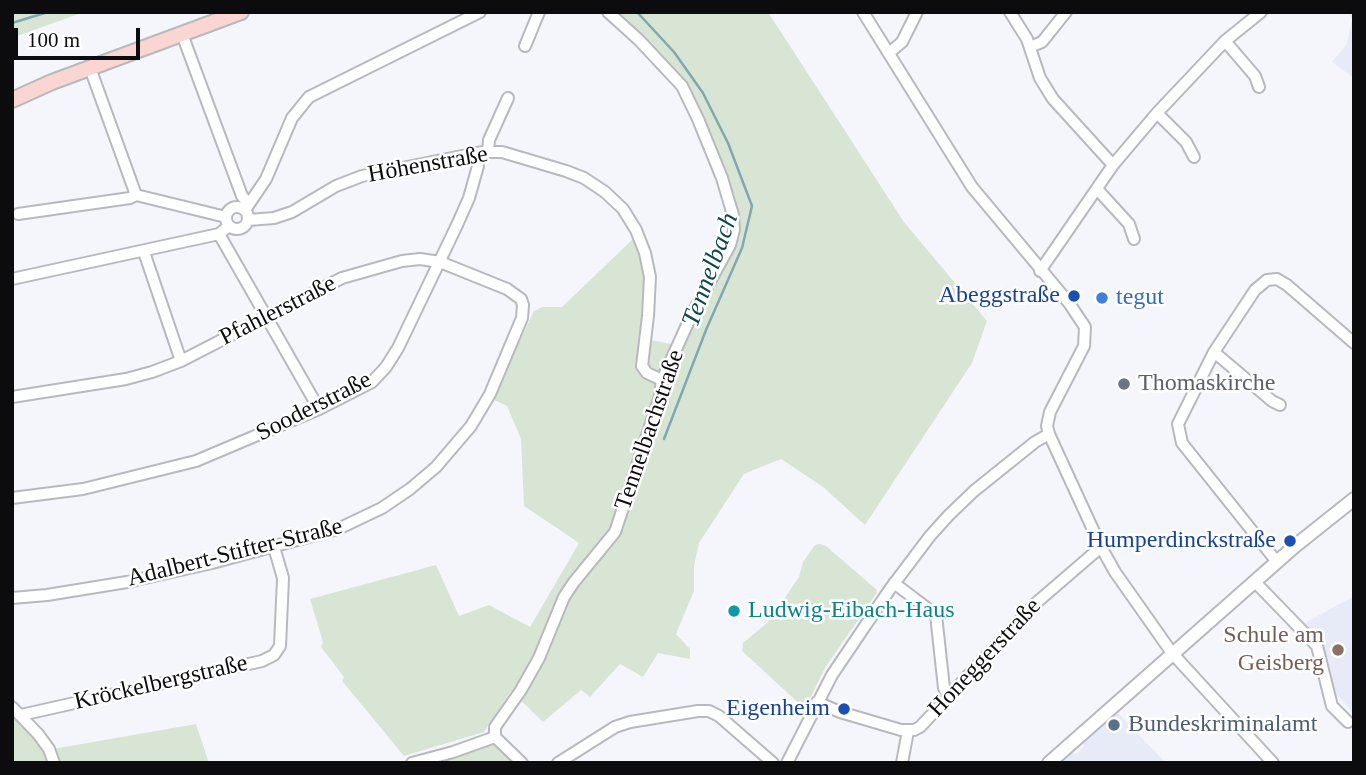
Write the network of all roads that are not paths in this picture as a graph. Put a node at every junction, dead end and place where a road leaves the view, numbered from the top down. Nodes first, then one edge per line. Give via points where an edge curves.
1 (241, 12) edge
2 (480, 12) edge
3 (539, 12) edge
4 (608, 12) edge
5 (863, 12) edge
6 (917, 12) edge
7 (1010, 12) edge
8 (1066, 12) edge
9 (1261, 12) edge
10 (182, 34) junction
11 (1224, 41) junction
12 (525, 46) dead end
13 (1030, 47) junction
14 (889, 53) junction
15 (90, 68) junction
16 (1259, 87) dead end
17 (508, 98) dead end
18 (12, 100) edge
19 (1157, 113) junction
20 (488, 151) junction
21 (475, 153) junction
22 (1194, 157) dead end
23 (1113, 165) junction
24 (1097, 189) junction
25 (136, 195) junction
26 (247, 211) junction
27 (18, 214) dead end
28 (228, 221) junction
29 (219, 234) junction
30 (1134, 239) dead end
31 (144, 252) junction
32 (440, 262) junction
33 (1040, 271) junction
34 (12, 279) edge
35 (268, 317) junction
36 (522, 318) joint
37 (1354, 343) edge
38 (1214, 352) junction
39 (181, 361) junction
40 (662, 380) junction
41 (12, 397) edge
42 (1280, 405) dead end
43 (319, 409) junction
44 (1049, 434) junction
45 (12, 498) edge
46 (1354, 499) edge
47 (274, 547) junction
48 (1101, 547) junction
49 (1277, 562) junction
50 (1255, 582) junction
51 (894, 583) junction
52 (12, 598) edge
53 (1172, 653) junction
54 (948, 697) junction
55 (817, 702) junction
56 (16, 711) edge
57 (1348, 722) dead end
58 (908, 731) junction
59 (495, 737) junction
60 (54, 763) edge
61 (412, 763) edge
62 (522, 763) edge
63 (558, 763) edge
64 (773, 763) edge
65 (787, 763) edge
66 (902, 763) edge
67 (1049, 763) edge
68 (1273, 763) edge

1 - 10 main road
2 - 26 street via 309,97 292,118
3 - 12 street
4 - 40 street, Tennelbachstraße via 682,86 733,215 730,246 692,313
5 - 14 street
6 - 14 street via 902,42
7 - 13 street
8 - 13 street via 1041,42
9 - 11 street
10 - 15 main road
10 - 26 street
11 - 16 street
11 - 19 street
13 - 23 street via 1053,99
14 - 33 street via 972,187
15 - 18 main road
15 - 25 street
17 - 20 street
19 - 22 street via 1186,142
19 - 23 street
20 - 21 street, Höhenstraße
20 - 40 street, Höhenstraße via 573,173 595,184 623,209 648,265 642,366
21 - 26 street, Höhenstraße via 362,176 292,212 265,219
21 - 32 street, Sooderstraße via 478,166 468,198
23 - 24 street
24 - 30 street via 1129,224
24 - 33 street
25 - 27 street
25 - 28 street
26 - 28 street via 231,209
26 - 28 street via 247,224 239,229
28 - 29 street
29 - 31 street
29 - 35 street
31 - 34 street
31 - 39 street
32 - 35 street, Pfahlerstraße via 411,260 361,271
32 - 36 street, Pfahlerstraße via 515,294 523,305
32 - 43 street, Sooderstraße via 386,367 365,387
33 - 44 street via 1081,319 1086,335 1050,412
35 - 39 street, Pfahlerstraße
35 - 43 street
36 - 47 street, Adalbert-Stifter-Straße via 481,410 436,467 368,516
37 - 38 street via 1277,279 1267,280 1255,290
38 - 42 street
38 - 49 street via 1180,417 1178,431 1182,443
39 - 41 street, Pfahlerstraße via 135,377
40 - 59 street, Tennelbachstraße via 615,532 564,597 539,658 495,727
43 - 45 street, Sooderstraße via 196,461 83,489
44 - 48 street
44 - 51 street via 949,515
46 - 49 street
47 - 52 street, Adalbert-Stifter-Straße via 127,582
47 - 56 street, Kröckelbergstraße via 283,578 280,646 274,655
48 - 53 street
48 - 54 street, Honeggerstraße via 1037,603
49 - 50 street
50 - 53 street
50 - 57 street via 1313,640 1332,706
51 - 54 street via 936,615
51 - 55 street
53 - 67 street
53 - 68 street
54 - 58 street, Honeggerstraße via 920,727
55 - 58 street, Honeggerstraße
55 - 65 street
56 - 60 street via 43,742
58 - 66 street
59 - 61 street
59 - 62 street
63 - 64 street via 615,727 698,710 719,716

